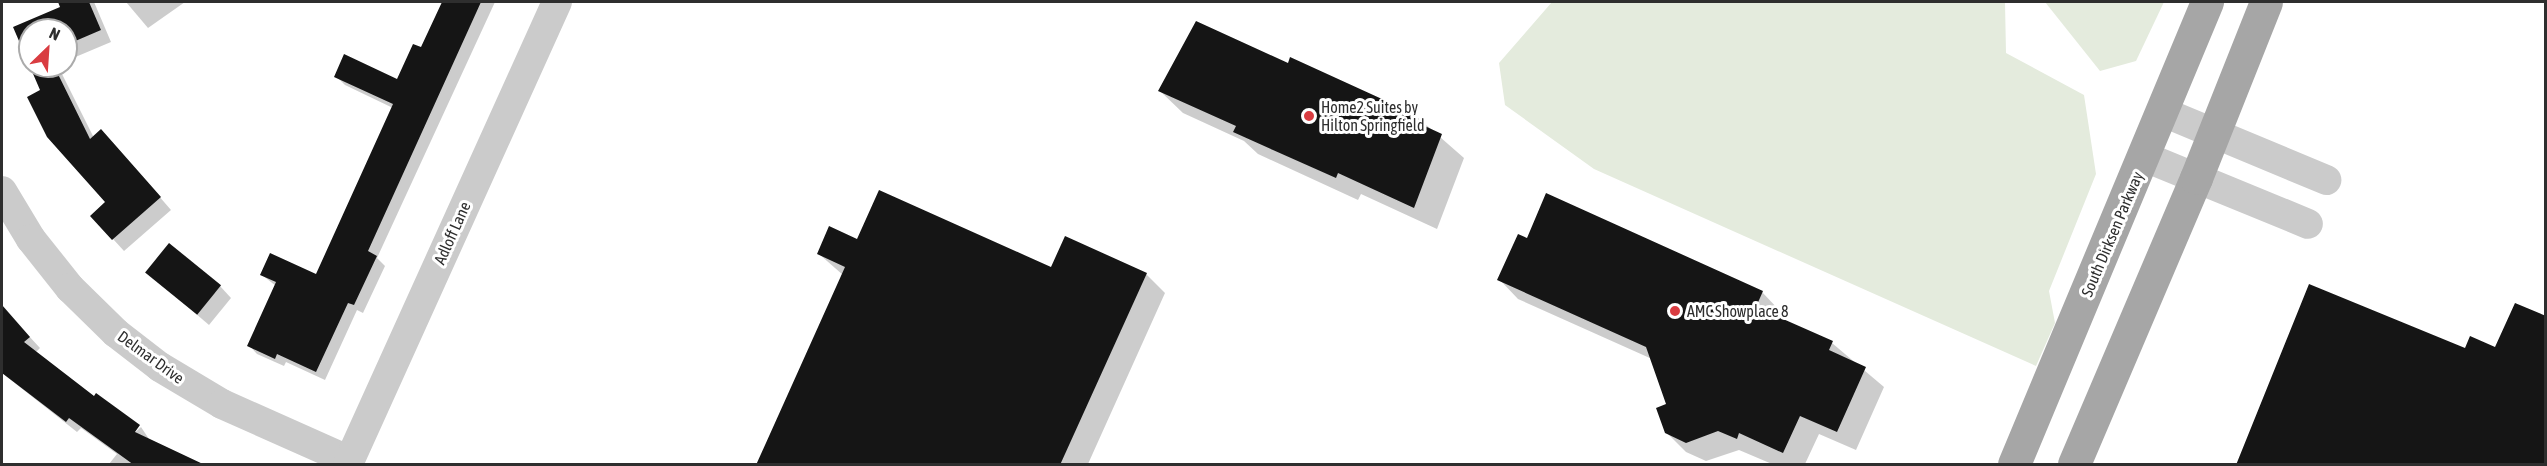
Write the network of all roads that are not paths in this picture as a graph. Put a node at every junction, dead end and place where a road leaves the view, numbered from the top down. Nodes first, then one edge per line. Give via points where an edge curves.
1 (556, 2) edge
2 (2208, 2) edge
3 (2266, 2) edge
4 (2163, 112) junction
5 (2213, 134) junction
6 (2145, 157) junction
7 (2196, 178) junction
8 (2326, 180) dead end
9 (2, 191) edge
10 (2308, 224) dead end
11 (349, 463) edge
12 (2014, 465) edge
13 (2074, 465) edge

1 - 11 street, Adloff Lane
2 - 4 main road, South Dirksen Parkway
3 - 5 main road
4 - 5 street
4 - 6 main road, South Dirksen Parkway
5 - 7 main road
5 - 8 street
6 - 7 street
6 - 12 main road, South Dirksen Parkway
7 - 10 street
7 - 13 main road
9 - 11 street, Delmar Drive via 31,239 70,288 116,333 160,367 222,404

